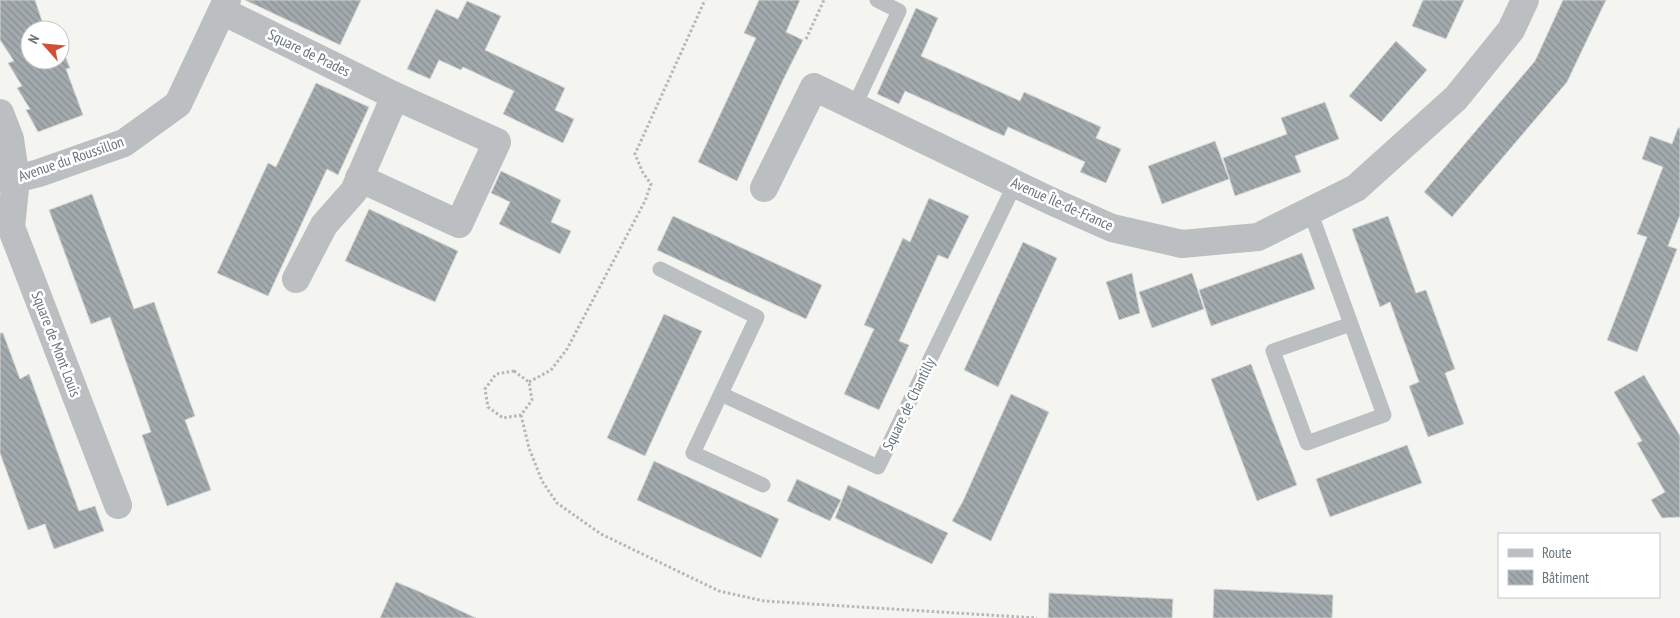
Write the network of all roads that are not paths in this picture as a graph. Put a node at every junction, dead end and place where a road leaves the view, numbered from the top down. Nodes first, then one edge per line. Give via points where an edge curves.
1 (877, 0) edge
2 (1525, 0) edge
3 (225, 6) edge
4 (395, 96) junction
5 (854, 107) junction
6 (0, 114) edge
7 (359, 178) junction
8 (8, 179) edge
9 (1015, 184) junction
10 (764, 188) dead end
11 (1310, 211) junction
12 (660, 269) dead end
13 (296, 279) dead end
14 (1351, 324) junction
15 (720, 394) junction
16 (763, 485) dead end
17 (118, 505) dead end

1 - 5 lane via 899,11
2 - 11 street, Avenue Île-de-France via 1511,30 1456,98 1356,188
3 - 4 street, Square de Prades
3 - 8 street, Avenue du Roussillon via 178,104 124,143 39,173
4 - 7 street
4 - 7 street, Square de Prades via 497,142 459,224
5 - 9 street, Avenue Île-de-France
5 - 10 street, Avenue Île-de-France via 814,87
6 - 8 street, Square de Mont Louis via 10,139
7 - 13 street via 354,191 324,225
8 - 17 street, Square de Mont Louis via 11,227
9 - 11 street, Avenue Île-de-France via 1112,228 1182,244 1258,237
9 - 15 lane, Square de Chantilly via 878,467
11 - 14 lane
12 - 15 lane via 757,317
14 - 14 lane via 1384,415 1307,443 1273,351
15 - 16 lane via 692,453

